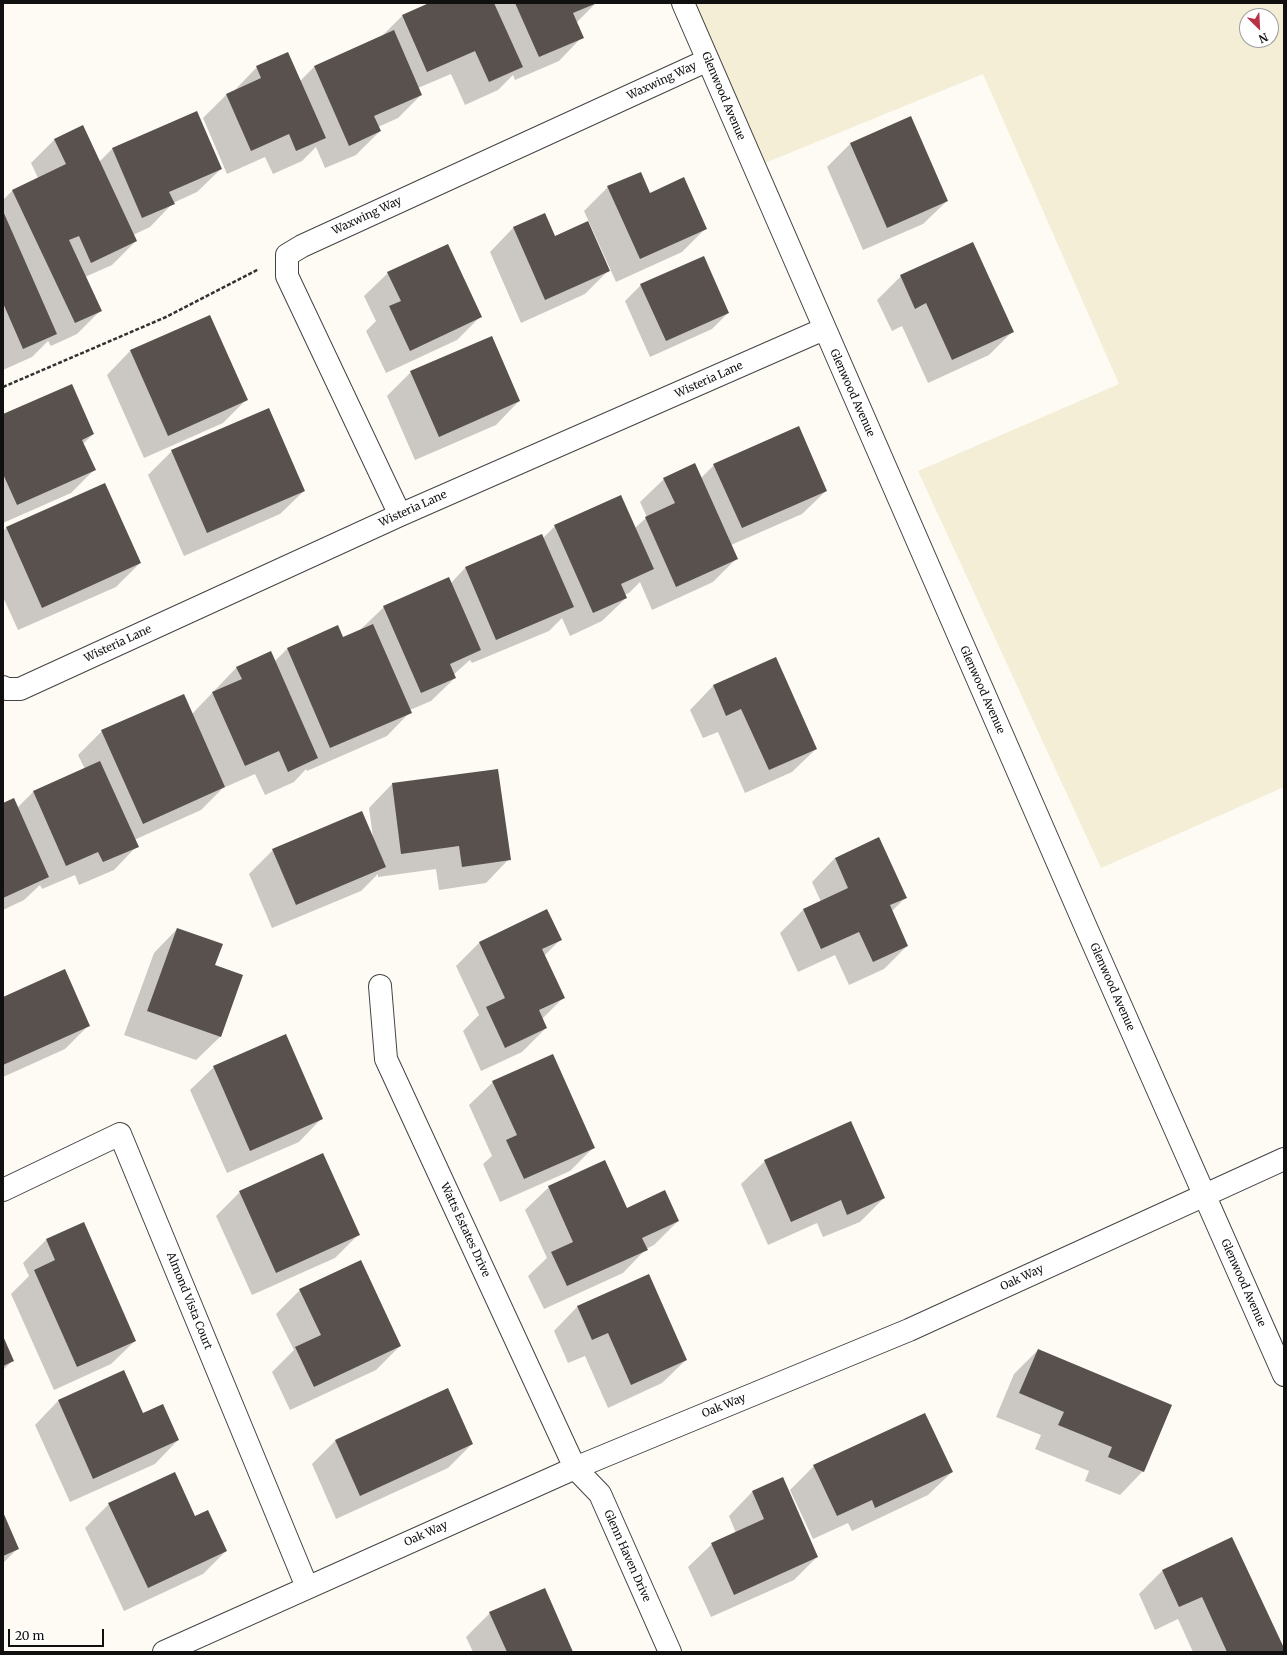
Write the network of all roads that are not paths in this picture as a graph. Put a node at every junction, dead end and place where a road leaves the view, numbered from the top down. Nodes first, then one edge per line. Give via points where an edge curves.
1 (683, 3) edge
2 (708, 60) junction
3 (824, 329) junction
4 (400, 515) junction
5 (3, 687) edge
6 (380, 986) dead end
7 (1284, 1159) edge
8 (3, 1190) edge
9 (1204, 1195) junction
10 (1284, 1375) edge
11 (575, 1468) junction
12 (307, 1587) junction
13 (164, 1652) edge
14 (670, 1652) edge

1 - 2 street, Glenwood Avenue
2 - 3 street, Glenwood Avenue
2 - 4 street, Waxwing Way via 287,255 287,276
3 - 4 street, Wisteria Lane
3 - 9 street, Glenwood Avenue
4 - 5 street, Wisteria Lane via 20,689
6 - 11 street, Watts Estates Drive via 386,1059
7 - 9 street, Oak Way
8 - 12 street, Almond Vista Court via 120,1134
9 - 10 street, Glenwood Avenue
9 - 11 street, Oak Way via 909,1330
11 - 12 street, Oak Way
11 - 14 street, Glenn Haven Drive via 600,1494
12 - 13 street, Oak Way

